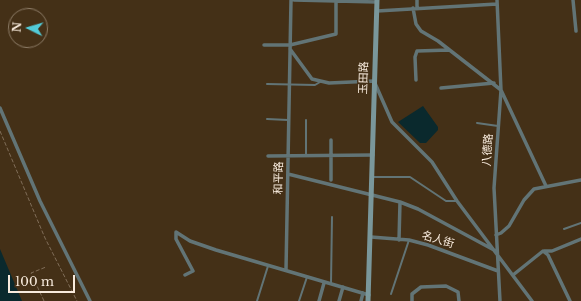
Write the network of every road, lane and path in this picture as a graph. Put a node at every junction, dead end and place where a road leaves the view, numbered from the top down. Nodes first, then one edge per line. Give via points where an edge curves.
1 (291, 0) edge
2 (294, 0) edge
3 (417, 0) edge
4 (573, 0) edge
5 (336, 1) edge
6 (377, 1) edge
7 (497, 2) edge
8 (415, 8) junction
9 (377, 11) junction
10 (576, 31) dead end
11 (264, 45) dead end
12 (290, 47) junction
13 (449, 50) junction
14 (416, 80) dead end
15 (374, 81) junction
16 (320, 82) junction
17 (494, 83) junction
18 (267, 84) dead end
19 (289, 84) junction
20 (441, 88) dead end
21 (501, 90) junction
22 (0, 108) edge
23 (267, 120) dead end
24 (289, 120) junction
25 (306, 120) dead end
26 (477, 123) dead end
27 (498, 126) junction
28 (0, 131) edge
29 (331, 140) dead end
30 (288, 155) junction
31 (373, 155) junction
32 (268, 156) dead end
33 (306, 156) junction
34 (331, 156) junction
35 (288, 174) junction
36 (372, 177) junction
37 (331, 180) dead end
38 (581, 180) edge
39 (546, 186) junction
40 (371, 196) junction
41 (457, 201) junction
42 (400, 202) junction
43 (332, 217) dead end
44 (581, 222) edge
45 (564, 228) dead end
46 (496, 235) junction
47 (371, 237) junction
48 (581, 239) edge
49 (399, 240) junction
50 (409, 240) junction
51 (543, 251) junction
52 (496, 252) junction
53 (268, 265) junction
54 (46, 267) dead end
55 (286, 270) junction
56 (498, 271) junction
57 (185, 275) dead end
58 (513, 275) junction
59 (307, 277) junction
60 (324, 283) junction
61 (331, 284) junction
62 (343, 288) junction
63 (366, 294) junction
64 (391, 294) dead end
65 (44, 301) edge
66 (77, 301) edge
67 (90, 301) edge
68 (256, 301) edge
69 (299, 301) edge
70 (319, 301) edge
71 (339, 301) edge
72 (361, 301) edge
73 (368, 301) edge
74 (412, 301) edge
75 (459, 301) edge
76 (500, 301) edge
77 (532, 301) edge
78 (570, 301) edge

1 - 12 street, 和平路
2 - 5 street, 玉田路
3 - 8 street
4 - 10 street
5 - 6 street, 玉田路
5 - 12 street via 336,34
6 - 9 street, 玉田路
7 - 8 street
7 - 21 street, 八德路
8 - 9 street
8 - 13 street via 416,24 421,31
9 - 15 street, 玉田路
11 - 12 street
12 - 16 street via 307,74
12 - 19 street, 和平路
13 - 14 street via 417,51
13 - 17 street
15 - 16 street
15 - 31 street, 玉田路
15 - 41 street via 392,122 432,162
16 - 19 lane via 315,85
17 - 20 street
17 - 21 street
18 - 19 lane
19 - 24 street, 和平路
21 - 27 street, 八德路
21 - 39 street
22 - 67 street via 40,201
23 - 24 lane
24 - 30 street, 和平路
25 - 33 lane
26 - 27 lane
27 - 46 street, 八德路 via 494,188
28 - 66 path via 45,238
29 - 34 street
30 - 32 street
30 - 33 street
30 - 35 street, 和平路
31 - 34 street
31 - 36 street, 玉田路
33 - 34 street
34 - 37 street
35 - 40 street
35 - 55 street, 和平路
36 - 40 street, 玉田路
36 - 41 lane via 410,178 446,201
38 - 39 street
39 - 46 street via 529,193 510,226
40 - 42 street
40 - 47 street, 玉田路
41 - 52 street
42 - 49 street
42 - 52 street via 418,209
43 - 61 lane
44 - 45 lane
46 - 52 street, 八德路
47 - 49 street, 名人街
47 - 63 street, 玉田路
48 - 51 street via 552,251
49 - 50 street, 名人街
50 - 56 street, 名人街 via 428,244
50 - 64 lane
51 - 58 street
51 - 78 street via 548,255
52 - 56 street, 八德路
52 - 58 street
53 - 55 street
53 - 57 street via 199,244 176,232 176,239 193,271
53 - 68 lane
54 - 65 path via 30,273
55 - 59 street
56 - 76 street, 八德路
58 - 77 street
59 - 60 street
59 - 69 lane
60 - 61 street
60 - 70 street
61 - 62 street
62 - 63 street
62 - 71 street
63 - 72 street
63 - 73 street, 玉田路
74 - 75 street via 412,294 421,287 446,286 458,292

